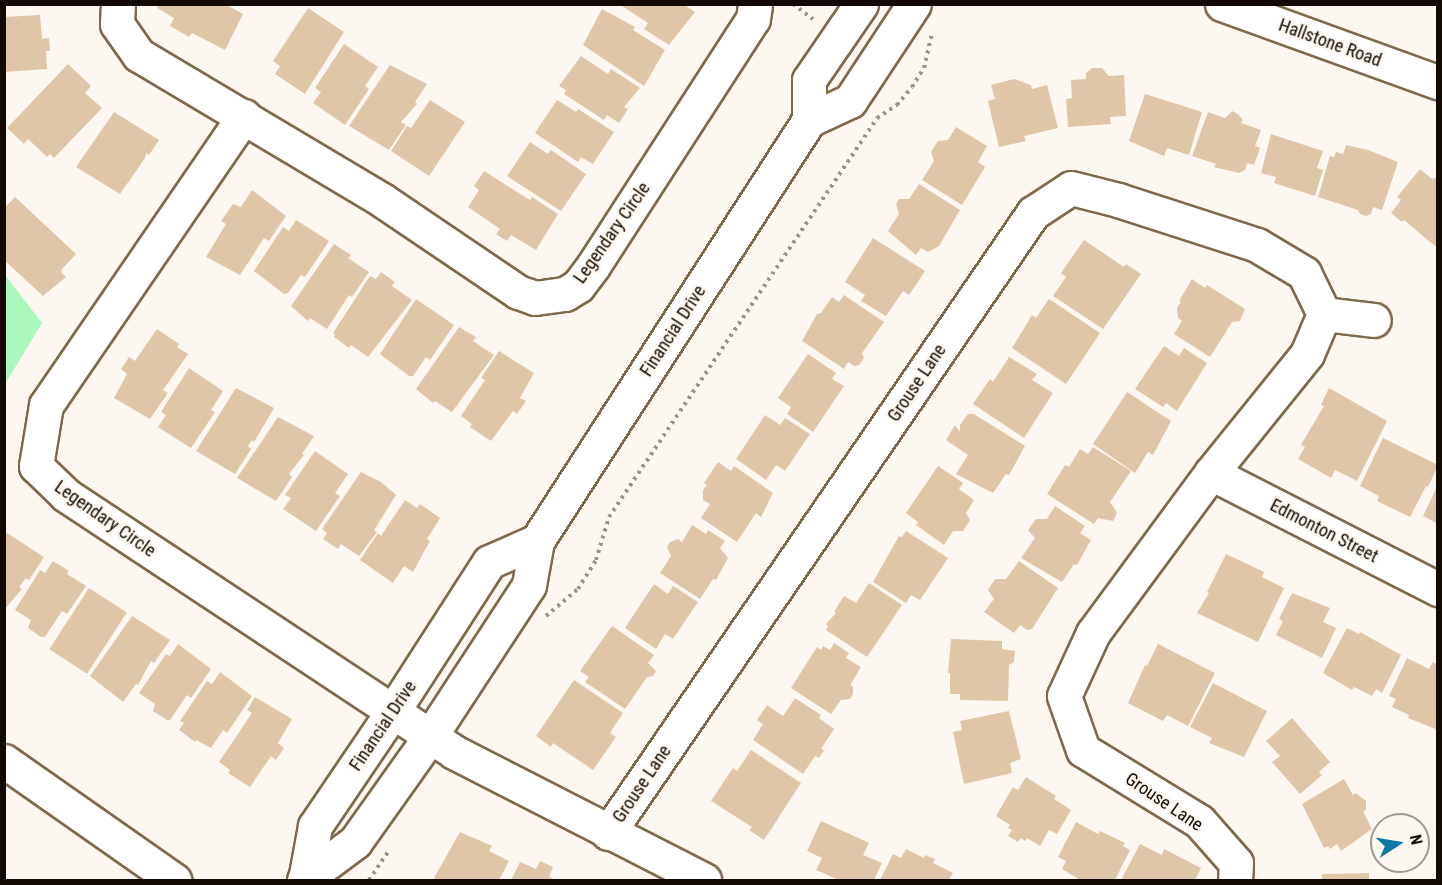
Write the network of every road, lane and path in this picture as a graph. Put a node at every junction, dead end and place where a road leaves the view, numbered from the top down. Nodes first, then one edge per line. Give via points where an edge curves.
1 (118, 4) edge
2 (755, 4) edge
3 (793, 4) edge
4 (861, 4) edge
5 (1222, 4) edge
6 (924, 16) edge
7 (813, 20) dead end
8 (1437, 82) edge
9 (243, 116) junction
10 (809, 120) junction
11 (1324, 314) junction
12 (1374, 321) dead end
13 (1211, 473) junction
14 (537, 541) junction
15 (1437, 589) edge
16 (539, 626) dead end
17 (393, 711) junction
18 (430, 735) junction
19 (4, 761) edge
20 (608, 833) junction
21 (174, 880) edge
22 (304, 880) edge
23 (704, 880) edge
24 (1235, 880) edge

1 - 9 street, Legendary Circle via 117,24 140,55
2 - 9 street, Legendary Circle via 753,19 593,266 578,286 565,294 535,297 518,292 382,200
3 - 7 path
4 - 10 street via 809,80
5 - 8 street, Hallstone Road
6 - 10 street via 850,100
6 - 16 path via 924,68 897,105 877,118 609,517 596,560 578,589
9 - 17 street, Legendary Circle via 46,405 36,466 66,495
10 - 14 street, Financial Drive
11 - 12 street
11 - 13 street, Grouse Lane via 1307,354
11 - 20 street, Grouse Lane via 1304,273 1257,246 1071,188 1033,213
13 - 15 street, Edmonton Street
13 - 24 street, Grouse Lane via 1093,633 1064,696 1083,750 1199,821 1236,862
14 - 17 street, Financial Drive via 489,562
14 - 18 street, Financial Drive via 529,585
17 - 18 street, Legendary Circle
17 - 22 street, Financial Drive via 315,826
18 - 20 street, Grouse Lane via 454,752
18 - 22 street, Financial Drive via 356,842
19 - 21 street
20 - 23 street, Grouse Lane

